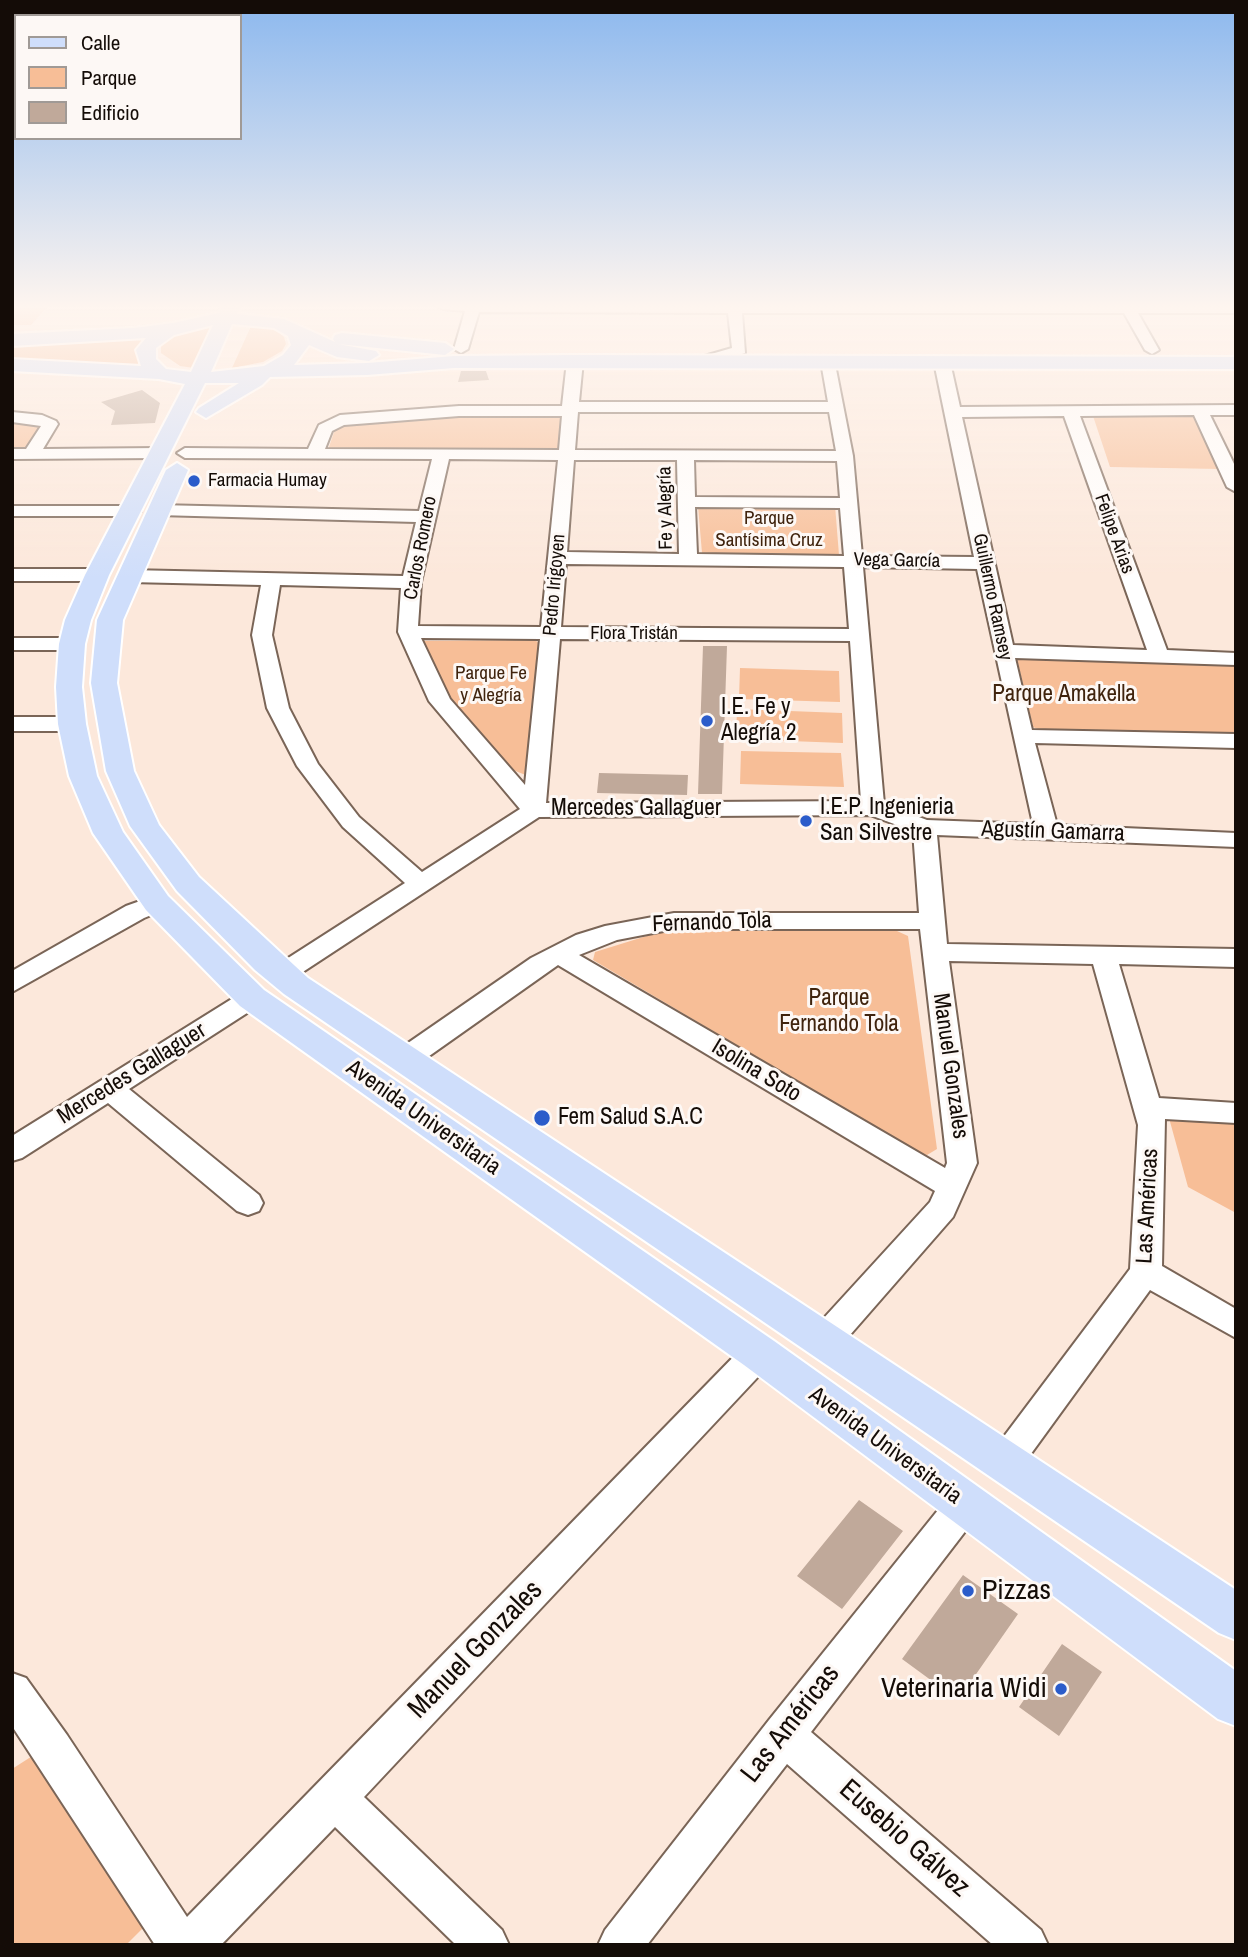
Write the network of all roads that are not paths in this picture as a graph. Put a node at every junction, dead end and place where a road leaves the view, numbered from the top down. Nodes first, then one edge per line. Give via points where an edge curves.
1 (172, 396) edge
2 (174, 396) edge
3 (196, 396) edge
4 (207, 396) edge
5 (207, 396) edge
6 (231, 396) edge
7 (571, 396) edge
8 (835, 396) edge
9 (950, 396) edge
10 (837, 407) junction
11 (569, 409) junction
12 (1236, 410) edge
13 (1070, 411) junction
14 (1200, 411) junction
15 (953, 412) junction
16 (12, 417) edge
17 (186, 423) junction
18 (12, 454) edge
19 (31, 454) junction
20 (314, 454) junction
21 (442, 454) junction
22 (566, 455) junction
23 (685, 456) junction
24 (845, 457) junction
25 (1236, 488) edge
26 (687, 502) junction
27 (837, 503) dead end
28 (12, 511) edge
29 (145, 511) junction
30 (425, 517) junction
31 (557, 558) junction
32 (688, 559) junction
33 (852, 560) junction
34 (985, 563) junction
35 (12, 575) edge
36 (113, 575) junction
37 (271, 579) junction
38 (411, 582) junction
39 (408, 632) junction
40 (550, 634) junction
41 (860, 642) junction
42 (12, 644) edge
43 (72, 644) junction
44 (1004, 651) junction
45 (1158, 656) junction
46 (1236, 659) edge
47 (12, 724) edge
48 (72, 724) junction
49 (1022, 736) junction
50 (1236, 741) edge
51 (873, 807) junction
52 (534, 810) junction
53 (924, 827) junction
54 (1045, 831) junction
55 (1236, 840) edge
56 (422, 885) junction
57 (158, 903) junction
58 (932, 921) junction
59 (935, 952) junction
60 (1103, 953) junction
61 (558, 954) junction
62 (1236, 958) edge
63 (280, 975) junction
64 (12, 983) edge
65 (252, 998) junction
66 (405, 1059) junction
67 (110, 1089) junction
68 (1148, 1108) junction
69 (1236, 1113) edge
70 (12, 1150) edge
71 (953, 1188) junction
72 (248, 1203) dead end
73 (1146, 1272) junction
74 (1236, 1325) edge
75 (824, 1341) junction
76 (759, 1353) junction
77 (1005, 1462) junction
78 (964, 1505) junction
79 (1236, 1617) edge
80 (12, 1692) edge
81 (1236, 1701) edge
82 (783, 1734) junction
83 (335, 1798) junction
84 (180, 1945) edge
85 (190, 1945) edge
86 (487, 1945) edge
87 (620, 1945) edge
88 (1026, 1945) edge

1 - 17 main road
2 - 17 main road
3 - 17 main road, Avenida Universitaria
4 - 17 main road, Avenida Universitaria
5 - 17 main road
6 - 17 main road
7 - 11 street, Pedro Irigoyen
8 - 10 street
9 - 15 street, Guillermo Ramsey
10 - 11 street
10 - 24 street
11 - 20 street via 340,420 325,428
11 - 22 street, Pedro Irigoyen
12 - 14 street
13 - 14 street
13 - 15 street
13 - 45 street, Felipe Arias
14 - 25 street
15 - 34 street, Guillermo Ramsey
16 - 19 street via 50,424
17 - 19 street
17 - 20 street
17 - 29 main road, Avenida Universitaria
18 - 19 street
20 - 21 street
21 - 22 street
21 - 30 street, Carlos Romero
22 - 23 street
22 - 31 street, Pedro Irigoyen
23 - 24 street
23 - 26 street, Fe y Alegría
24 - 33 street
26 - 27 street
26 - 32 street, Fe y Alegría
28 - 29 street
29 - 30 street
29 - 36 main road, Avenida Universitaria
30 - 38 street, Carlos Romero
31 - 32 street, Vega García
31 - 40 street, Pedro Irigoyen
32 - 33 street, Vega García
33 - 34 street, Vega García
33 - 41 street
34 - 44 street, Guillermo Ramsey
35 - 36 street
36 - 37 street
36 - 43 main road, Avenida Universitaria via 78,620
36 - 63 main road, Avenida Universitaria via 104,683 120,771 145,826 188,884
37 - 38 street
37 - 56 street via 262,635 278,708 308,766 351,822
38 - 39 street, Carlos Romero
39 - 40 street, Flora Tristán
39 - 52 street, Carlos Romero via 440,701
40 - 41 street, Flora Tristán
40 - 52 street, Pedro Irigoyen
41 - 51 street
42 - 43 street
43 - 48 main road, Avenida Universitaria
44 - 45 street
44 - 49 street, Guillermo Ramsey
45 - 46 street
47 - 48 street
48 - 57 main road, Avenida Universitaria via 83,776 108,833
49 - 50 street
49 - 54 street, Guillermo Ramsey
51 - 52 street, Mercedes Gallaguer
51 - 53 street, Agustín Gamarra
52 - 56 street, Mercedes Gallaguer
53 - 54 street, Agustín Gamarra
53 - 58 street, Manuel Gonzales
54 - 55 street, Agustín Gamarra
56 - 63 street, Mercedes Gallaguer
57 - 64 street
57 - 65 main road, Avenida Universitaria
58 - 59 street, Manuel Gonzales
58 - 61 street, Fernando Tola via 674,921 614,932
59 - 60 street
59 - 71 street, Manuel Gonzales via 961,1141 962,1163
60 - 62 street
60 - 68 street, Las Américas
61 - 66 street, Fernando Tola
61 - 71 street, Isolina Soto
63 - 66 main road, Avenida Universitaria
65 - 67 street, Mercedes Gallaguer
65 - 76 main road, Avenida Universitaria
66 - 75 main road, Avenida Universitaria
67 - 70 street, Mercedes Gallaguer
67 - 72 street
68 - 69 street
68 - 73 street, Las Américas via 1152,1173
71 - 75 street, Manuel Gonzales via 942,1209
73 - 74 street
73 - 77 street, Las Américas
75 - 77 main road, Avenida Universitaria
76 - 78 main road, Avenida Universitaria
76 - 83 street, Manuel Gonzales
77 - 79 main road, Avenida Universitaria
78 - 81 main road, Avenida Universitaria
78 - 82 street, Las Américas
80 - 84 street
82 - 87 street, Las Américas
82 - 88 street, Eusebio Gálvez
83 - 85 street, Manuel Gonzales
83 - 86 street

